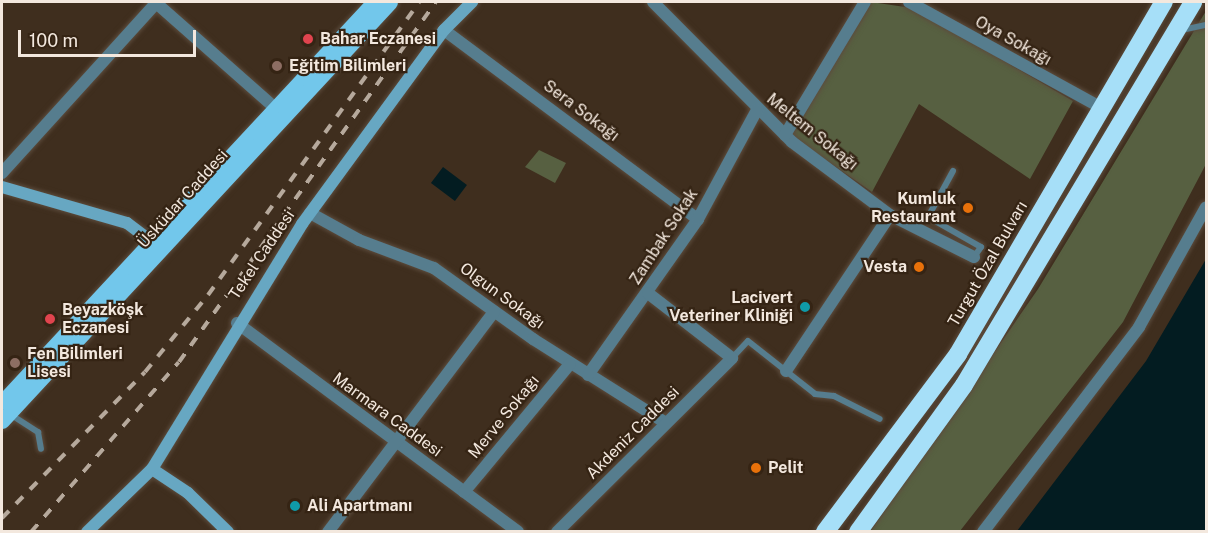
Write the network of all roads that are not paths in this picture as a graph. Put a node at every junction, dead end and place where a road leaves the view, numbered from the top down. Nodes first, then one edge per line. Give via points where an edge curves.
1 (374, 2) edge
2 (390, 2) edge
3 (472, 2) edge
4 (653, 2) edge
5 (865, 2) edge
6 (909, 2) edge
7 (1164, 2) edge
8 (1193, 2) edge
9 (159, 3) edge
10 (1206, 25) edge
11 (444, 30) junction
12 (1176, 31) junction
13 (1102, 108) junction
14 (757, 110) junction
15 (279, 111) junction
16 (785, 135) junction
17 (953, 171) dead end
18 (2, 173) edge
19 (2, 187) edge
20 (1206, 207) edge
21 (310, 213) junction
22 (890, 215) junction
23 (698, 219) junction
24 (149, 239) junction
25 (162, 250) junction
26 (975, 257) joint
27 (648, 293) junction
28 (494, 312) junction
29 (237, 323) junction
30 (732, 358) junction
31 (570, 364) junction
32 (786, 371) junction
33 (588, 375) junction
34 (3, 412) edge
35 (880, 419) dead end
36 (666, 423) junction
37 (397, 444) junction
38 (41, 449) dead end
39 (152, 469) junction
40 (464, 492) junction
41 (87, 531) edge
42 (228, 531) edge
43 (328, 531) edge
44 (518, 531) edge
45 (559, 531) edge
46 (825, 531) edge
47 (858, 531) edge
48 (982, 531) edge

1 - 15 main road, Üsküdar Caddesi
2 - 15 main road, Üsküdar Caddesi
3 - 11 street, Tekel Caddesi
4 - 14 street, Meltem Sokağı
5 - 16 street
6 - 13 street, Oya Sokağı
7 - 13 highway, Turgut Özal Bulvarı
8 - 12 highway
9 - 15 street
9 - 18 street
10 - 12 lane
11 - 21 street, Tekel Caddesi
11 - 23 street, Sera Sokağı
12 - 47 highway via 964,386
13 - 46 highway, Turgut Özal Bulvarı via 958,354
14 - 16 street, Meltem Sokağı
14 - 23 street, Zambak Sokak
15 - 24 main road, Üsküdar Caddesi
15 - 25 main road, Üsküdar Caddesi
16 - 22 street, Meltem Sokağı
17 - 26 lane via 928,218 981,247
19 - 24 street via 127,223
20 - 48 street via 1139,327
21 - 28 street, Olgun Sokağı via 359,240 434,268
21 - 29 street, Tekel Caddesi
22 - 26 street, Meltem Sokağı
22 - 32 street
23 - 27 street, Zambak Sokak
24 - 25 street
24 - 34 main road, Üsküdar Caddesi
25 - 34 main road, Üsküdar Caddesi
27 - 30 street
27 - 33 street, Zambak Sokak
28 - 31 street, Olgun Sokağı
28 - 37 street
29 - 37 street, Marmara Caddesi
29 - 39 street, Tekel Caddesi
30 - 32 lane via 748,342
30 - 36 street, Akdeniz Caddesi
31 - 33 street, Olgun Sokağı
31 - 40 street, Merve Sokağı
32 - 35 lane via 815,394 834,396
33 - 36 street, Olgun Sokağı
34 - 38 lane via 38,432
36 - 45 street, Akdeniz Caddesi
37 - 40 street, Marmara Caddesi
37 - 43 street
39 - 41 street, Tekel Caddesi
39 - 42 street via 188,493
40 - 44 street, Marmara Caddesi

